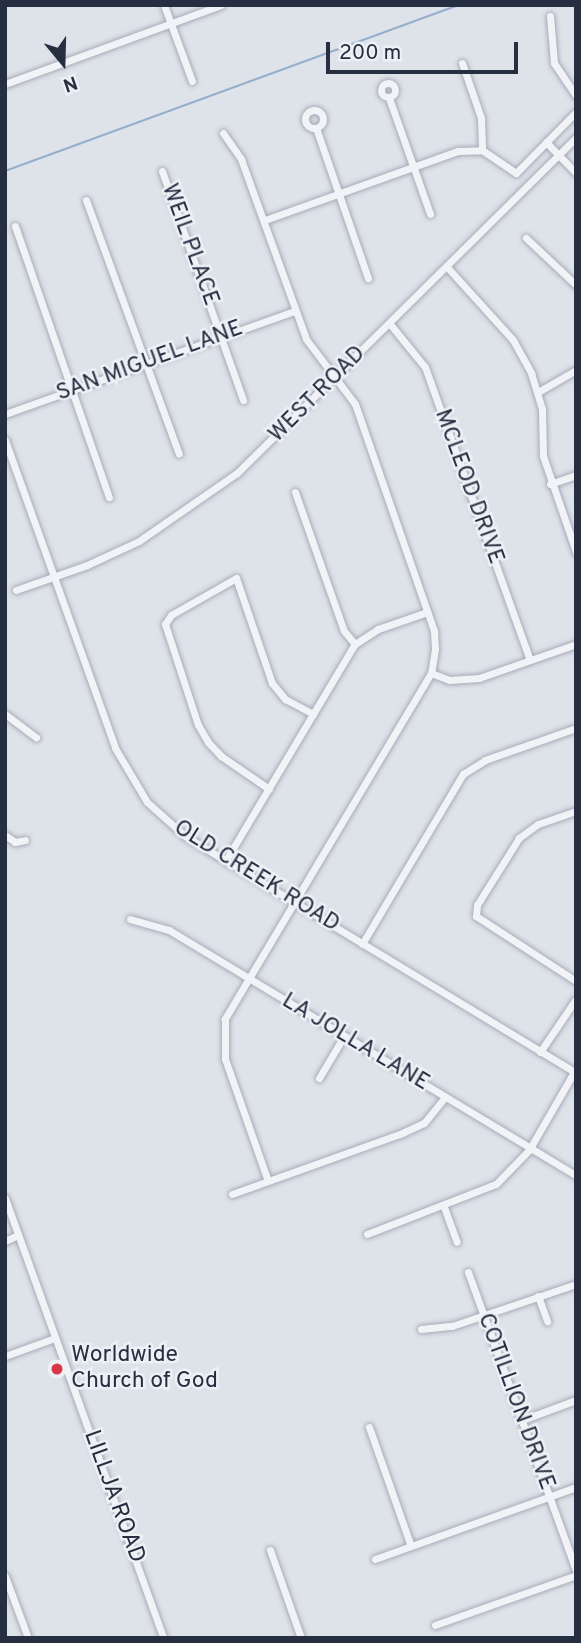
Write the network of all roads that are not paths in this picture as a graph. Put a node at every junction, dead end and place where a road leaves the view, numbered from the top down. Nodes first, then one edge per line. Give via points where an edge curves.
1 (164, 5) edge
2 (220, 5) edge
3 (550, 16) dead end
4 (171, 23) junction
5 (462, 63) dead end
6 (192, 81) dead end
7 (5, 84) edge
8 (576, 96) edge
9 (389, 98) dead end
10 (576, 112) edge
11 (316, 128) dead end
12 (223, 133) dead end
13 (576, 137) edge
14 (545, 142) junction
15 (482, 150) junction
16 (558, 155) junction
17 (413, 167) junction
18 (162, 170) dead end
19 (576, 173) edge
20 (339, 194) junction
21 (86, 200) dead end
22 (430, 214) dead end
23 (265, 220) junction
24 (15, 226) dead end
25 (526, 237) dead end
26 (447, 267) junction
27 (368, 278) dead end
28 (576, 285) edge
29 (295, 311) junction
30 (390, 324) junction
31 (221, 335) junction
32 (146, 362) junction
33 (576, 370) edge
34 (337, 377) junction
35 (72, 389) junction
36 (538, 392) junction
37 (243, 400) dead end
38 (5, 414) edge
39 (5, 440) edge
40 (179, 454) dead end
41 (576, 475) edge
42 (550, 484) junction
43 (295, 492) dead end
44 (109, 497) dead end
45 (576, 552) edge
46 (55, 578) junction
47 (16, 590) dead end
48 (427, 612) junction
49 (355, 644) junction
50 (576, 644) edge
51 (530, 660) junction
52 (431, 673) junction
53 (5, 714) edge
54 (313, 714) junction
55 (576, 728) edge
56 (36, 737) dead end
57 (269, 789) junction
58 (576, 811) edge
59 (5, 835) edge
60 (25, 840) dead end
61 (226, 860) junction
62 (293, 901) junction
63 (130, 919) dead end
64 (362, 944) junction
65 (246, 979) junction
66 (576, 981) edge
67 (576, 999) edge
68 (344, 1035) junction
69 (540, 1052) junction
70 (575, 1072) edge
71 (319, 1078) dead end
72 (445, 1097) junction
73 (529, 1150) junction
74 (576, 1176) edge
75 (268, 1181) junction
76 (232, 1195) dead end
77 (5, 1198) edge
78 (444, 1207) junction
79 (367, 1234) dead end
80 (19, 1235) junction
81 (5, 1241) edge
82 (457, 1242) dead end
83 (468, 1272) dead end
84 (576, 1284) edge
85 (538, 1296) junction
86 (484, 1315) junction
87 (547, 1321) dead end
88 (421, 1329) dead end
89 (55, 1338) junction
90 (5, 1356) edge
91 (576, 1400) edge
92 (522, 1420) junction
93 (369, 1427) dead end
94 (576, 1487) edge
95 (549, 1496) junction
96 (411, 1546) junction
97 (270, 1550) dead end
98 (375, 1559) dead end
99 (576, 1573) edge
100 (5, 1576) edge
101 (435, 1625) dead end
102 (28, 1638) edge
103 (163, 1638) edge
104 (302, 1638) edge

1 - 4 street
2 - 4 street
3 - 8 street via 554,63
4 - 6 street
4 - 7 street
5 - 15 street via 481,118
9 - 17 street
10 - 14 street
11 - 20 street
12 - 23 street via 235,146
13 - 16 street, WEST ROAD
14 - 15 street via 516,173
14 - 16 street
15 - 17 street via 458,152
16 - 19 street
16 - 26 street, WEST ROAD
17 - 20 street
17 - 22 street
18 - 31 street, WEIL PLACE
20 - 23 street
20 - 27 street
21 - 32 street
23 - 29 street
24 - 35 street
25 - 28 street
26 - 30 street, WEST ROAD
26 - 36 street via 513,340
29 - 31 street, SAN MIGUEL LANE
29 - 34 street via 317,357
30 - 34 street, WEST ROAD
30 - 51 street, MCLEOD DRIVE via 425,367
31 - 32 street, SAN MIGUEL LANE
31 - 37 street, WEIL PLACE
32 - 35 street, SAN MIGUEL LANE
32 - 40 street
33 - 36 street
34 - 46 street, WEST ROAD via 253,459 195,505 139,541
34 - 48 street via 355,404
35 - 38 street, SAN MIGUEL LANE
35 - 44 street
36 - 42 street
39 - 46 street, OLD CREEK ROAD
41 - 42 street
42 - 45 street
43 - 49 street via 344,631
46 - 47 street, WEST ROAD
46 - 61 street, OLD CREEK ROAD via 131,780 185,836
48 - 49 street via 378,629
48 - 52 street via 435,649
49 - 54 street
50 - 51 street
51 - 52 street via 463,681
52 - 62 street
53 - 56 street
54 - 57 street
54 - 57 street via 285,699 272,682 236,578 171,615 165,634 208,741 221,756
55 - 64 street via 485,760 463,775
57 - 61 street
58 - 66 street via 527,830 477,905 481,923
59 - 60 street via 15,842
61 - 62 street, OLD CREEK ROAD
62 - 64 street, OLD CREEK ROAD
62 - 65 street
63 - 65 street, LA JOLLA LANE via 159,925
64 - 69 street, OLD CREEK ROAD
65 - 68 street, LA JOLLA LANE
65 - 75 street via 225,1019 222,1035 225,1059
67 - 69 street
68 - 71 street
68 - 72 street, LA JOLLA LANE
69 - 70 street, OLD CREEK ROAD
70 - 73 street
72 - 73 street, LA JOLLA LANE
72 - 75 street via 424,1123
73 - 74 street, LA JOLLA LANE
73 - 78 street via 496,1184
75 - 76 street
77 - 80 street, LILLJA ROAD
78 - 79 street
78 - 82 street
80 - 81 street
80 - 89 street, LILLJA ROAD
83 - 86 street, COTILLION DRIVE
84 - 85 street
85 - 86 street
85 - 87 street
86 - 88 street via 453,1326
86 - 92 street, COTILLION DRIVE
89 - 90 street
89 - 103 street, LILLJA ROAD
91 - 92 street
92 - 95 street, COTILLION DRIVE
93 - 96 street
94 - 95 street
95 - 96 street
95 - 99 street, COTILLION DRIVE
96 - 98 street
97 - 104 street
99 - 101 street
100 - 102 street

